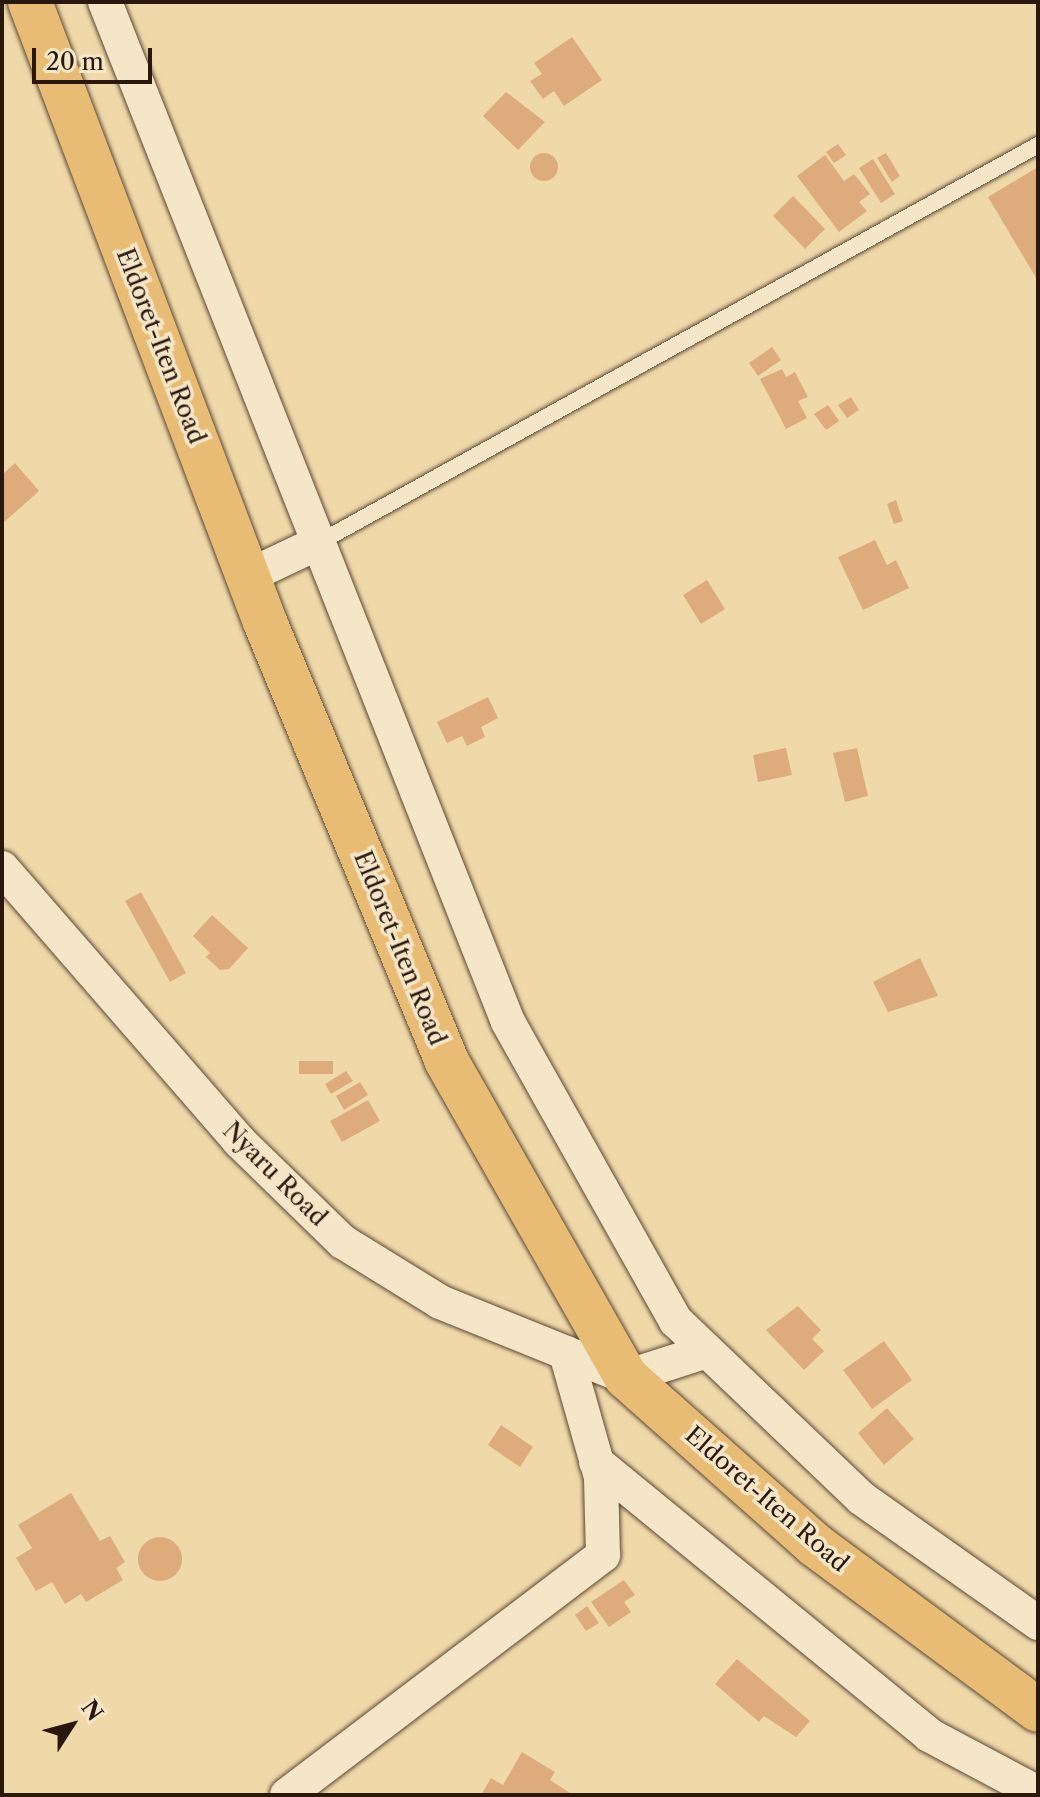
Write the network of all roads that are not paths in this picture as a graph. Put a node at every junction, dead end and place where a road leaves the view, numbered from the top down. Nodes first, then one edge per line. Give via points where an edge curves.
1 (30, 2) edge
2 (105, 2) edge
3 (1038, 145) edge
4 (318, 543) junction
5 (248, 576) junction
6 (2, 868) edge
7 (707, 1351) junction
8 (566, 1353) junction
9 (626, 1377) junction
10 (596, 1462) junction
11 (1038, 1623) edge
12 (1038, 1710) edge
13 (1038, 1793) edge
14 (287, 1795) edge

1 - 5 main road, Eldoret-Iten Road
2 - 4 street
3 - 4 lane
4 - 5 street
4 - 7 street via 508,1022 676,1321
5 - 9 main road, Eldoret-Iten Road via 446,1060
6 - 8 street, Nyaru Road via 239,1141 343,1242 440,1302
7 - 9 street
7 - 11 street via 861,1498
8 - 9 street, Nyaru Road
8 - 10 street
9 - 12 main road, Eldoret-Iten Road via 815,1545
10 - 13 street via 929,1735
10 - 14 street via 603,1555

